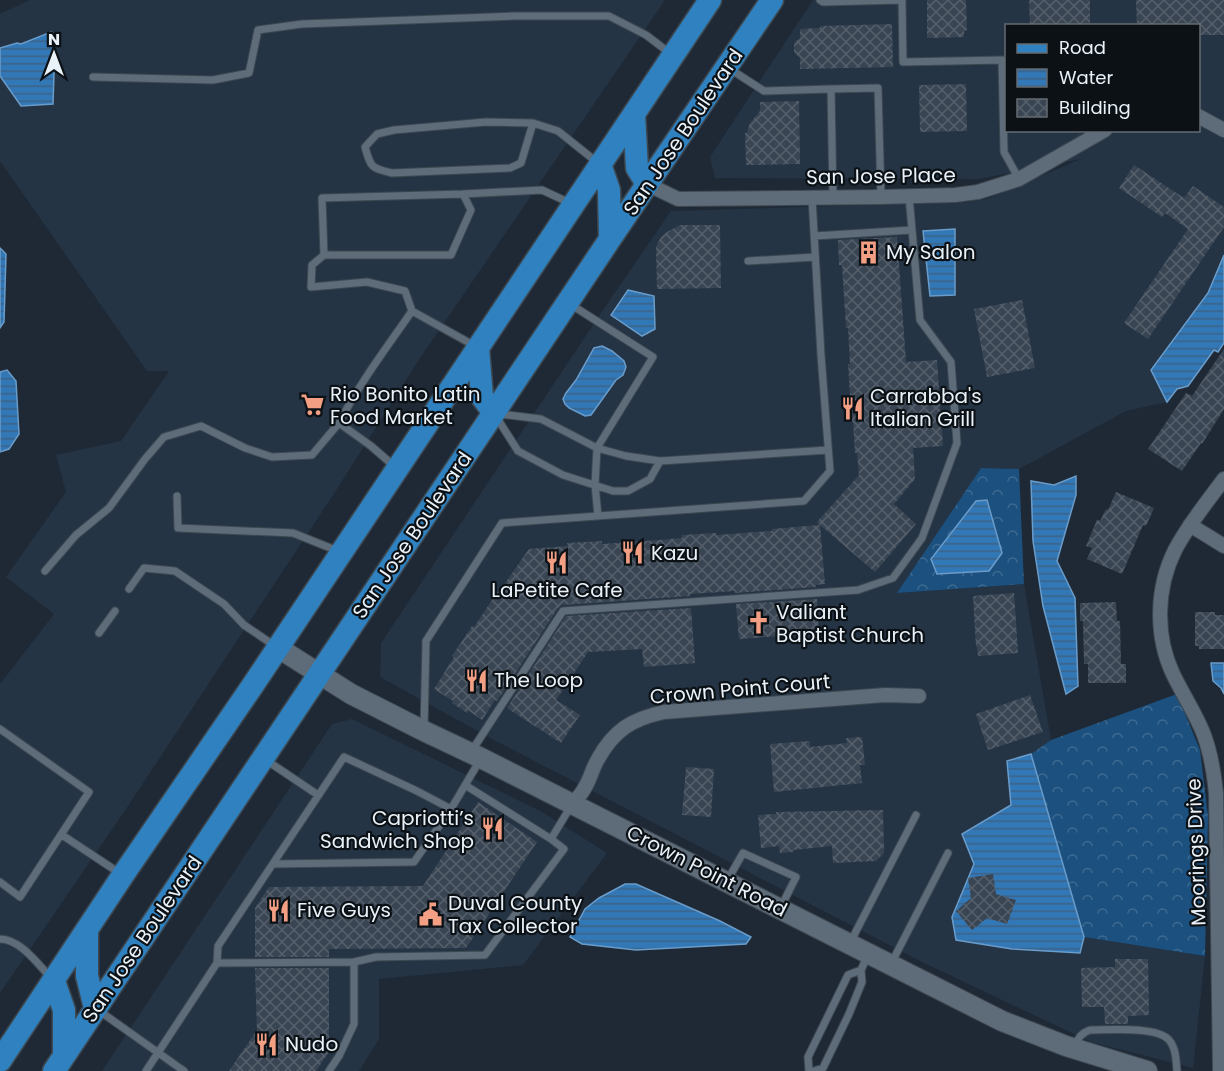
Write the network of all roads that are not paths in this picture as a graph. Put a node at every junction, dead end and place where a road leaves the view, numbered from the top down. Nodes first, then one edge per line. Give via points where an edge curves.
1 (710, 0) edge
2 (772, 0) edge
3 (820, 0) edge
4 (902, 0) edge
5 (673, 56) junction
6 (727, 67) junction
7 (93, 77) dead end
8 (831, 89) junction
9 (634, 114) junction
10 (1200, 117) edge
11 (533, 123) junction
12 (1224, 130) edge
13 (1101, 132) edge
14 (600, 164) junction
15 (1019, 179) junction
16 (647, 184) junction
17 (463, 194) junction
18 (909, 196) junction
19 (881, 197) junction
20 (812, 198) junction
21 (833, 198) junction
22 (573, 205) junction
23 (912, 230) junction
24 (814, 236) junction
25 (610, 239) junction
26 (324, 255) junction
27 (815, 257) junction
28 (748, 261) dead end
29 (568, 303) junction
30 (412, 311) junction
31 (478, 348) junction
32 (494, 413) junction
33 (339, 423) junction
34 (597, 448) junction
35 (828, 450) junction
36 (660, 461) junction
37 (397, 468) junction
38 (1224, 479) edge
39 (595, 485) junction
40 (177, 496) dead end
41 (598, 516) junction
42 (1190, 525) junction
43 (1224, 546) edge
44 (340, 552) junction
45 (45, 572) dead end
46 (129, 590) dead end
47 (115, 611) dead end
48 (99, 633) dead end
49 (277, 647) junction
50 (320, 674) junction
51 (919, 696) dead end
52 (0, 729) edge
53 (424, 731) junction
54 (476, 755) junction
55 (264, 759) junction
56 (465, 785) junction
57 (318, 795) junction
58 (573, 804) junction
59 (451, 809) junction
60 (916, 815) dead end
61 (62, 835) junction
62 (551, 839) junction
63 (948, 853) dead end
64 (273, 864) junction
65 (123, 875) junction
66 (727, 881) junction
67 (0, 882) edge
68 (781, 908) junction
69 (87, 930) junction
70 (0, 939) edge
71 (849, 943) junction
72 (865, 961) junction
73 (354, 962) junction
74 (217, 963) junction
75 (890, 964) junction
76 (54, 981) junction
77 (96, 1008) junction
78 (1074, 1049) junction
79 (2, 1053) edge
80 (158, 1053) junction
81 (59, 1063) edge
82 (146, 1071) edge
83 (184, 1071) edge
84 (329, 1071) edge
85 (809, 1071) edge
86 (814, 1071) edge
87 (1147, 1071) edge
88 (1178, 1071) edge
89 (1220, 1071) edge

1 - 5 main road
2 - 6 main road, San Jose Boulevard
3 - 4 lane
4 - 15 lane via 903,62 1002,60 1004,152
5 - 7 lane via 646,35 609,16 514,16 302,24 258,30 249,73 213,80
5 - 9 main road
6 - 8 lane via 764,91
6 - 16 main road, San Jose Boulevard
8 - 19 lane via 878,88
8 - 21 lane
9 - 14 main road
9 - 16 main road via 637,168
10 - 12 street
11 - 11 lane via 486,122 394,130 377,134 365,147 370,164 392,173 510,168 521,163
11 - 14 lane via 558,131
13 - 15 street, San Jose Place
14 - 22 main road
14 - 25 main road via 609,190
15 - 18 street, San Jose Place via 978,192
16 - 20 street, San Jose Place via 678,199
16 - 25 main road, San Jose Boulevard
17 - 22 lane via 542,190
17 - 26 lane via 471,210 451,255
17 - 26 lane via 322,198
18 - 19 street, San Jose Place
18 - 23 lane
19 - 21 street, San Jose Place
20 - 21 street, San Jose Place
20 - 24 lane
22 - 31 main road
23 - 24 lane
23 - 54 lane via 920,320 951,362 957,443 922,538 893,578 858,590 563,611
24 - 27 lane
25 - 29 main road, San Jose Boulevard
26 - 30 lane via 312,265 311,287 367,282 405,291
27 - 28 lane
27 - 35 lane
29 - 32 main road, San Jose Boulevard
29 - 34 lane via 653,357
30 - 31 lane
30 - 33 lane
31 - 32 main road via 482,397
31 - 37 main road
32 - 34 lane via 541,419
32 - 39 lane via 518,451 563,476
32 - 50 main road, San Jose Boulevard
33 - 37 lane
33 - 45 lane via 312,455 272,457 201,426 164,437 109,508 76,535
34 - 36 lane
34 - 39 lane
35 - 36 lane
35 - 41 lane via 830,471 804,501
36 - 39 lane via 650,479 627,491
37 - 44 main road
38 - 42 street, Moorings Drive
39 - 41 lane
40 - 44 lane via 178,528 293,533
41 - 53 lane via 502,523 426,642
42 - 43 street
42 - 89 street, Moorings Drive via 1174,551 1165,578 1160,626 1172,672 1204,735 1213,765
44 - 49 main road
46 - 49 lane via 144,568 175,571
47 - 48 lane
49 - 50 street, Crown Point Road
49 - 65 main road
50 - 53 street, Crown Point Road
50 - 55 main road, San Jose Boulevard
51 - 58 street, Crown Point Court via 856,697 646,716 617,733
52 - 61 lane via 89,792
53 - 54 street, Crown Point Road
54 - 56 lane
54 - 58 street, Crown Point Road
55 - 57 lane
55 - 77 main road, San Jose Boulevard
56 - 59 lane
56 - 62 lane
57 - 59 lane via 344,757
57 - 64 lane
58 - 62 lane
58 - 66 street, Crown Point Road
59 - 64 lane via 414,862
60 - 71 lane
61 - 65 lane
61 - 67 lane via 20,897
62 - 73 lane via 564,849 484,955 376,957
63 - 75 lane
64 - 74 lane via 218,946
65 - 69 main road
66 - 68 street, Crown Point Road
66 - 68 lane via 743,853 796,877
68 - 71 street, Crown Point Road
69 - 76 main road
69 - 77 main road via 87,976
70 - 76 lane via 8,939 30,954
71 - 72 street, Crown Point Road
72 - 75 street, Crown Point Road
72 - 85 lane via 848,975 808,1057
72 - 86 lane via 862,982 849,1014 823,1068
73 - 74 lane
73 - 84 lane via 354,1024
74 - 80 lane
75 - 78 street, Crown Point Road via 1002,1021
76 - 79 main road
76 - 81 main road via 64,1010
77 - 80 lane
77 - 81 main road, San Jose Boulevard
78 - 87 street, Crown Point Road
78 - 88 lane via 1078,1038 1090,1030 1163,1034 1174,1048
80 - 82 lane
80 - 83 lane

